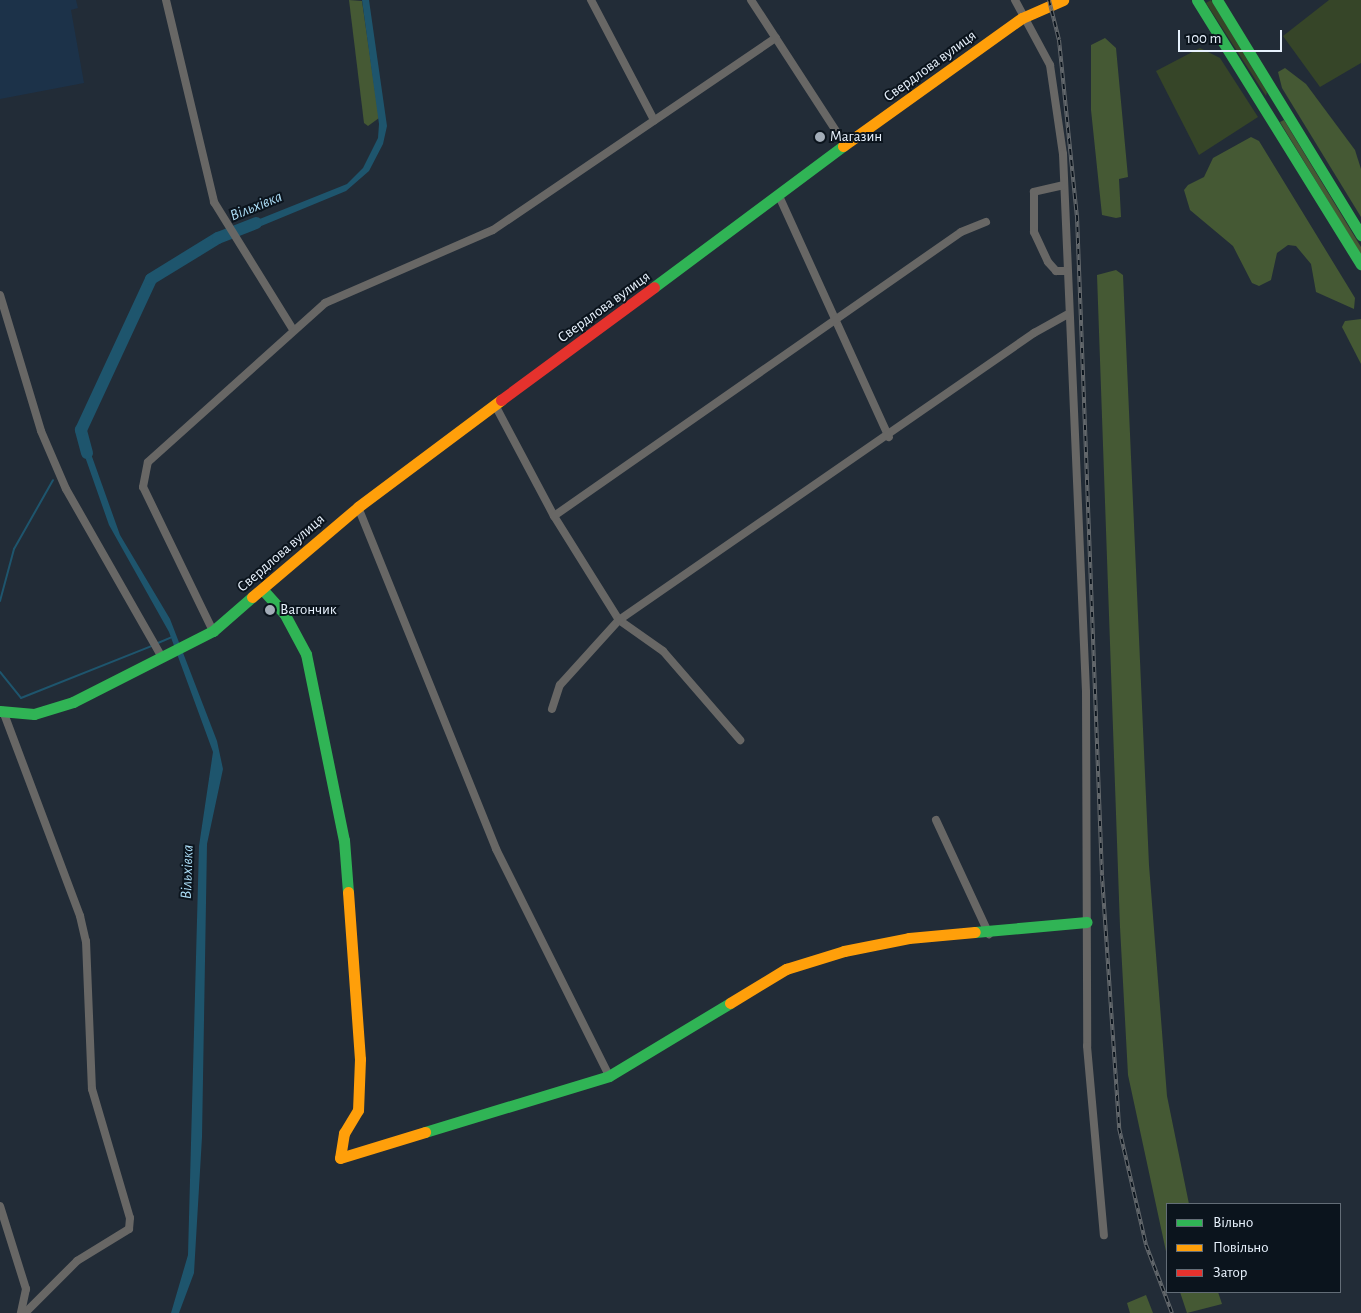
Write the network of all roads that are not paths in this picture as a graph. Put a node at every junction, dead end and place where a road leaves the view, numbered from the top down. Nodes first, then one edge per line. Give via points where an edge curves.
1 (166, 0) edge
2 (592, 0) edge
3 (751, 0) edge
4 (1016, 0) edge
5 (1063, 0) edge
6 (1198, 0) edge
7 (1217, 0) edge
8 (1022, 18) junction
9 (776, 38) junction
10 (654, 120) junction
11 (845, 145) junction
12 (1064, 185) junction
13 (779, 196) junction
14 (986, 222) dead end
15 (1361, 235) edge
16 (1361, 264) edge
17 (1067, 272) junction
18 (0, 295) edge
19 (1067, 316) junction
20 (832, 320) junction
21 (292, 328) junction
22 (495, 405) junction
23 (889, 437) junction
24 (358, 507) junction
25 (554, 516) junction
26 (263, 590) junction
27 (619, 620) junction
28 (213, 631) junction
29 (166, 655) junction
30 (552, 709) dead end
31 (2, 711) edge
32 (740, 740) dead end
33 (936, 820) dead end
34 (1087, 922) junction
35 (988, 934) junction
36 (609, 1076) junction
37 (0, 1206) edge
38 (1104, 1235) dead end
39 (21, 1313) edge
40 (25, 1313) edge

1 - 21 street via 214,202
2 - 10 street
3 - 9 street
4 - 8 street
5 - 8 street, Свердлова вулиця
6 - 16 street
7 - 15 street
8 - 11 street, Свердлова вулиця
8 - 12 street via 1050,65
9 - 10 street
9 - 11 street
10 - 21 street via 494,230 326,302
11 - 13 street, Свердлова вулиця
12 - 17 street
12 - 17 street via 1034,192 1034,232 1056,272
13 - 20 street
13 - 22 street, Свердлова вулиця
14 - 20 street via 961,232
17 - 19 street
18 - 29 street via 41,431 66,490
19 - 23 street via 1034,333
19 - 34 street via 1086,692
20 - 23 street
20 - 25 street
21 - 28 street via 148,462 143,487
22 - 24 street, Свердлова вулиця
22 - 25 street
23 - 27 street via 673,580
24 - 26 street, Свердлова вулиця
24 - 36 street via 496,849
25 - 27 street
26 - 28 street, Свердлова вулиця
26 - 36 street via 284,613 306,654 344,840 360,1059 358,1110 344,1133 340,1158
27 - 30 street via 560,685
27 - 32 street via 663,651
28 - 29 street, Свердлова вулиця
29 - 31 street, Свердлова вулиця via 73,702 34,714
31 - 40 street via 80,916 86,941 92,1088 130,1218 129,1229 77,1261
33 - 35 street
34 - 35 street
34 - 38 street via 1087,1046
35 - 36 street via 909,938 844,951 786,969
37 - 39 street via 26,1289

